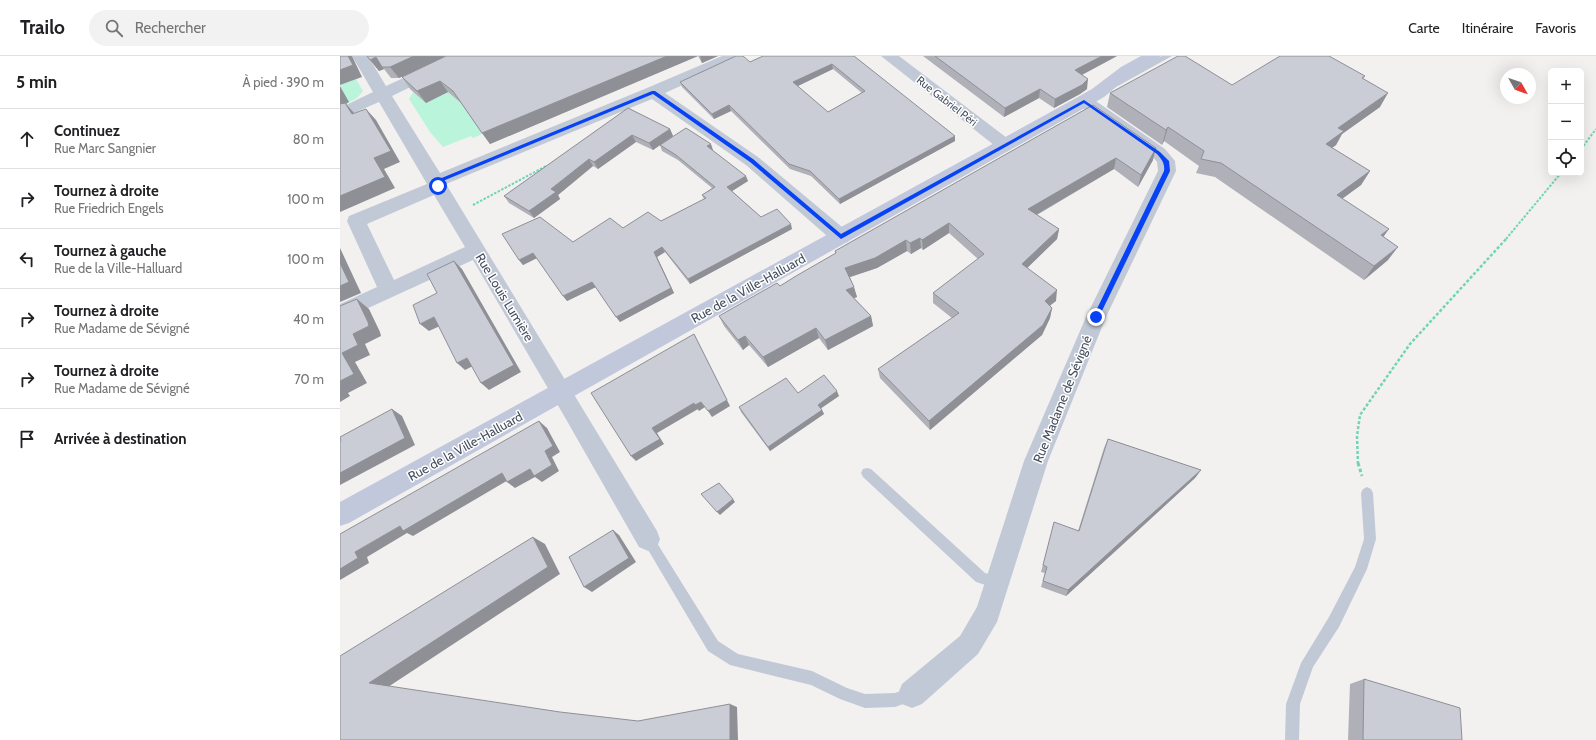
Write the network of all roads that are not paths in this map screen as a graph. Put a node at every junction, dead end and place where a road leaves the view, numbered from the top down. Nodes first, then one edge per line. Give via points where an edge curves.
1 (360, 56) edge
2 (463, 56) edge
3 (735, 56) edge
4 (889, 56) edge
5 (1153, 56) edge
6 (1168, 56) edge
7 (1183, 56) edge
8 (654, 92) junction
9 (383, 94) junction
10 (1091, 97) junction
11 (340, 114) edge
12 (1005, 145) junction
13 (436, 184) junction
14 (841, 237) junction
15 (477, 250) junction
16 (389, 291) junction
17 (340, 313) edge
18 (561, 392) junction
19 (867, 473) dead end
20 (1367, 493) road end
21 (340, 516) edge
22 (648, 539) joint
23 (998, 582) junction
24 (912, 694) joint
25 (1292, 740) edge

1 - 9 street, Rue Louis Lumière
2 - 9 street
3 - 8 street
4 - 12 street, Rue Gabriel Péri
5 - 10 main road, Rue de la Ville-Halluard via 1127,70
6 - 10 lane
7 - 10 main road via 1150,73
8 - 13 street
8 - 14 street via 752,161
9 - 11 street
9 - 13 street, Rue Louis Lumière
10 - 12 main road, Rue de la Ville-Halluard
10 - 23 street, Rue Madame de Sévigné via 1158,153 1166,161 1167,171 1096,317 1036,460
12 - 14 main road, Rue de la Ville-Halluard
13 - 15 street, Rue Louis Lumière
13 - 16 street via 356,221
14 - 18 main road, Rue de la Ville-Halluard
15 - 16 street
15 - 18 street, Rue Louis Lumière
16 - 17 street
18 - 21 main road, Rue de la Ville-Halluard
18 - 22 street, Rue Louis Lumière
19 - 23 lane via 981,578
20 - 25 lane via 1370,539 1361,569 1334,622 1308,663 1293,704
22 - 24 lane via 713,646 734,660 812,678 865,701 895,700
23 - 24 street, Rue Madame de Sévigné via 988,613 969,645

